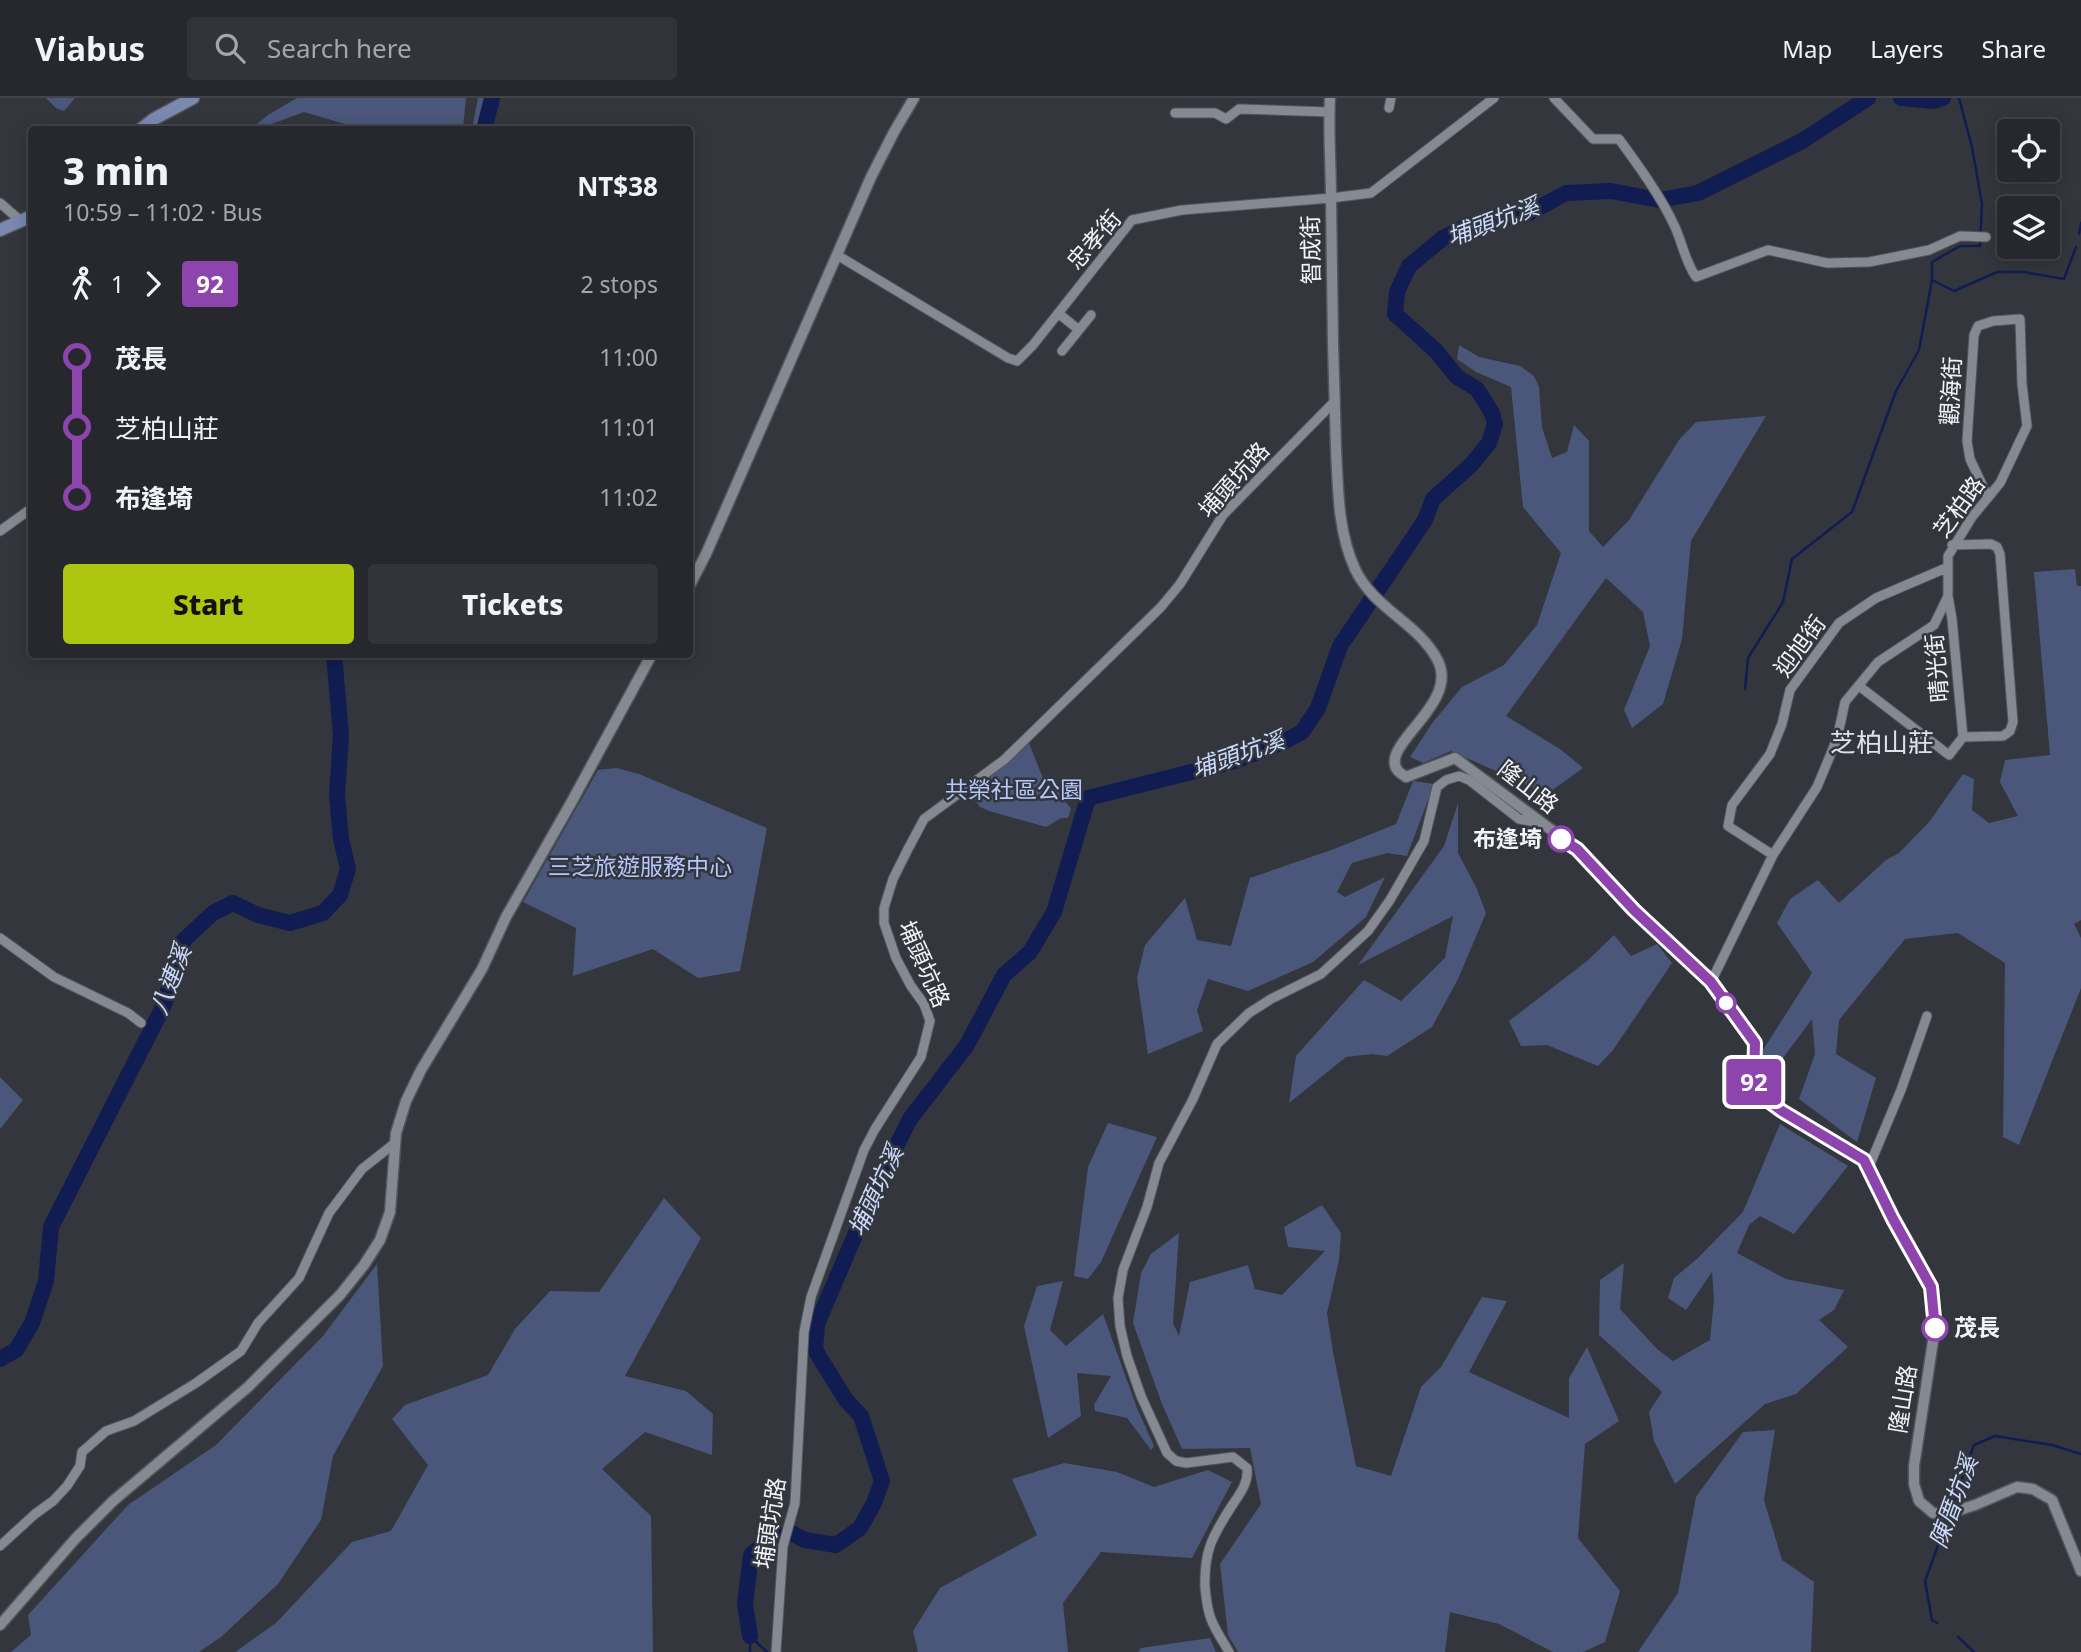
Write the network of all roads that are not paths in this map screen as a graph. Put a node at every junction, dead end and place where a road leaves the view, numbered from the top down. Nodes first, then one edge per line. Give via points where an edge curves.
1 (193, 98) edge
2 (914, 98) edge
3 (1330, 98) edge
4 (1494, 98) edge
5 (1554, 98) edge
6 (1329, 112) junction
7 (1175, 113) dead end
8 (145, 126) edge
9 (1331, 198) junction
10 (0, 203) edge
11 (26, 219) edge
12 (0, 230) edge
13 (1986, 237) dead end
14 (837, 255) junction
15 (1058, 313) junction
16 (1091, 315) dead end
17 (2020, 319) joint
18 (1079, 330) junction
19 (1062, 351) dead end
20 (1335, 401) junction
21 (1988, 497) junction
22 (28, 511) edge
23 (0, 531) edge
24 (1952, 545) junction
25 (1947, 568) junction
26 (693, 579) edge
27 (1948, 596) junction
28 (650, 658) edge
29 (1859, 686) junction
30 (1963, 737) junction
31 (1539, 822) junction
32 (1773, 855) junction
33 (0, 938) edge
34 (1711, 982) junction
35 (1927, 1016) dead end
36 (141, 1023) dead end
37 (395, 1143) junction
38 (1868, 1169) junction
39 (0, 1546) edge
40 (2081, 1571) edge
41 (0, 1625) edge
42 (776, 1652) edge
43 (1229, 1652) edge

1 - 8 main road
2 - 14 street via 871,177
3 - 6 street, 智成街
4 - 9 street, 忠孝街 via 1371,193
5 - 13 street via 1593,139 1619,139 1674,225 1696,277 1768,250 1827,264 1929,250 1960,236
6 - 7 street via 1239,109 1226,119 1215,113
6 - 9 street, 智成街
9 - 15 street, 忠孝街 via 1182,210 1132,220
9 - 20 street, 智成街
10 - 11 street
11 - 12 main road
14 - 15 street, 忠孝街 via 1017,361
14 - 26 street
15 - 18 street
16 - 18 street
17 - 21 street, 芝柏路 via 2027,426 2000,483
17 - 21 street, 觀海街 via 1978,326 1974,335 1968,441 1970,459
18 - 19 street
20 - 31 street, 隆山路 via 1340,522 1355,569 1382,606 1406,625 1439,663 1437,698 1396,751 1397,771 1406,777 1455,758
20 - 42 street, 埔頭坑路 via 1223,516 1180,584 1134,635 1004,760 924,819 893,879 884,923 895,958 930,1021 921,1057 864,1150 811,1297 804,1332 795,1503 783,1546
21 - 24 street, 芝柏路
22 - 23 street
24 - 25 street, 芝柏路
24 - 30 street via 1991,544 2000,554 2014,722 2003,736
25 - 27 street, 芝柏路
25 - 32 street, 迎旭街 via 1876,598 1839,623 1790,690 1770,754 1732,805 1727,826
27 - 29 street via 1934,625 1878,662
27 - 30 street, 晴光街
28 - 37 street via 506,917 482,969 421,1070 406,1101
29 - 30 street via 1949,755
29 - 32 street via 1845,702 1837,739 1817,787
31 - 34 street, 隆山路 via 1577,849
31 - 43 street via 1519,819 1459,776 1437,787 1424,841 1368,931 1321,974 1249,1013 1217,1044 1158,1163 1123,1270 1120,1326 1141,1396 1167,1453 1186,1463 1233,1457 1247,1468 1244,1486 1206,1553 1210,1619
32 - 34 street
33 - 36 street via 54,976
34 - 38 street, 隆山路 via 1755,1043 1754,1082 1759,1094 1864,1160
35 - 38 street
37 - 39 street via 362,1169 329,1213 299,1278 258,1323 241,1352 134,1421 106,1431 82,1452 80,1466 67,1486
37 - 41 street via 390,1212 380,1240 340,1295 248,1387 113,1501
38 - 40 street, 隆山路 via 1931,1287 1935,1328 1914,1466 1919,1501 1933,1513 1949,1513 2017,1487 2033,1489 2052,1500

